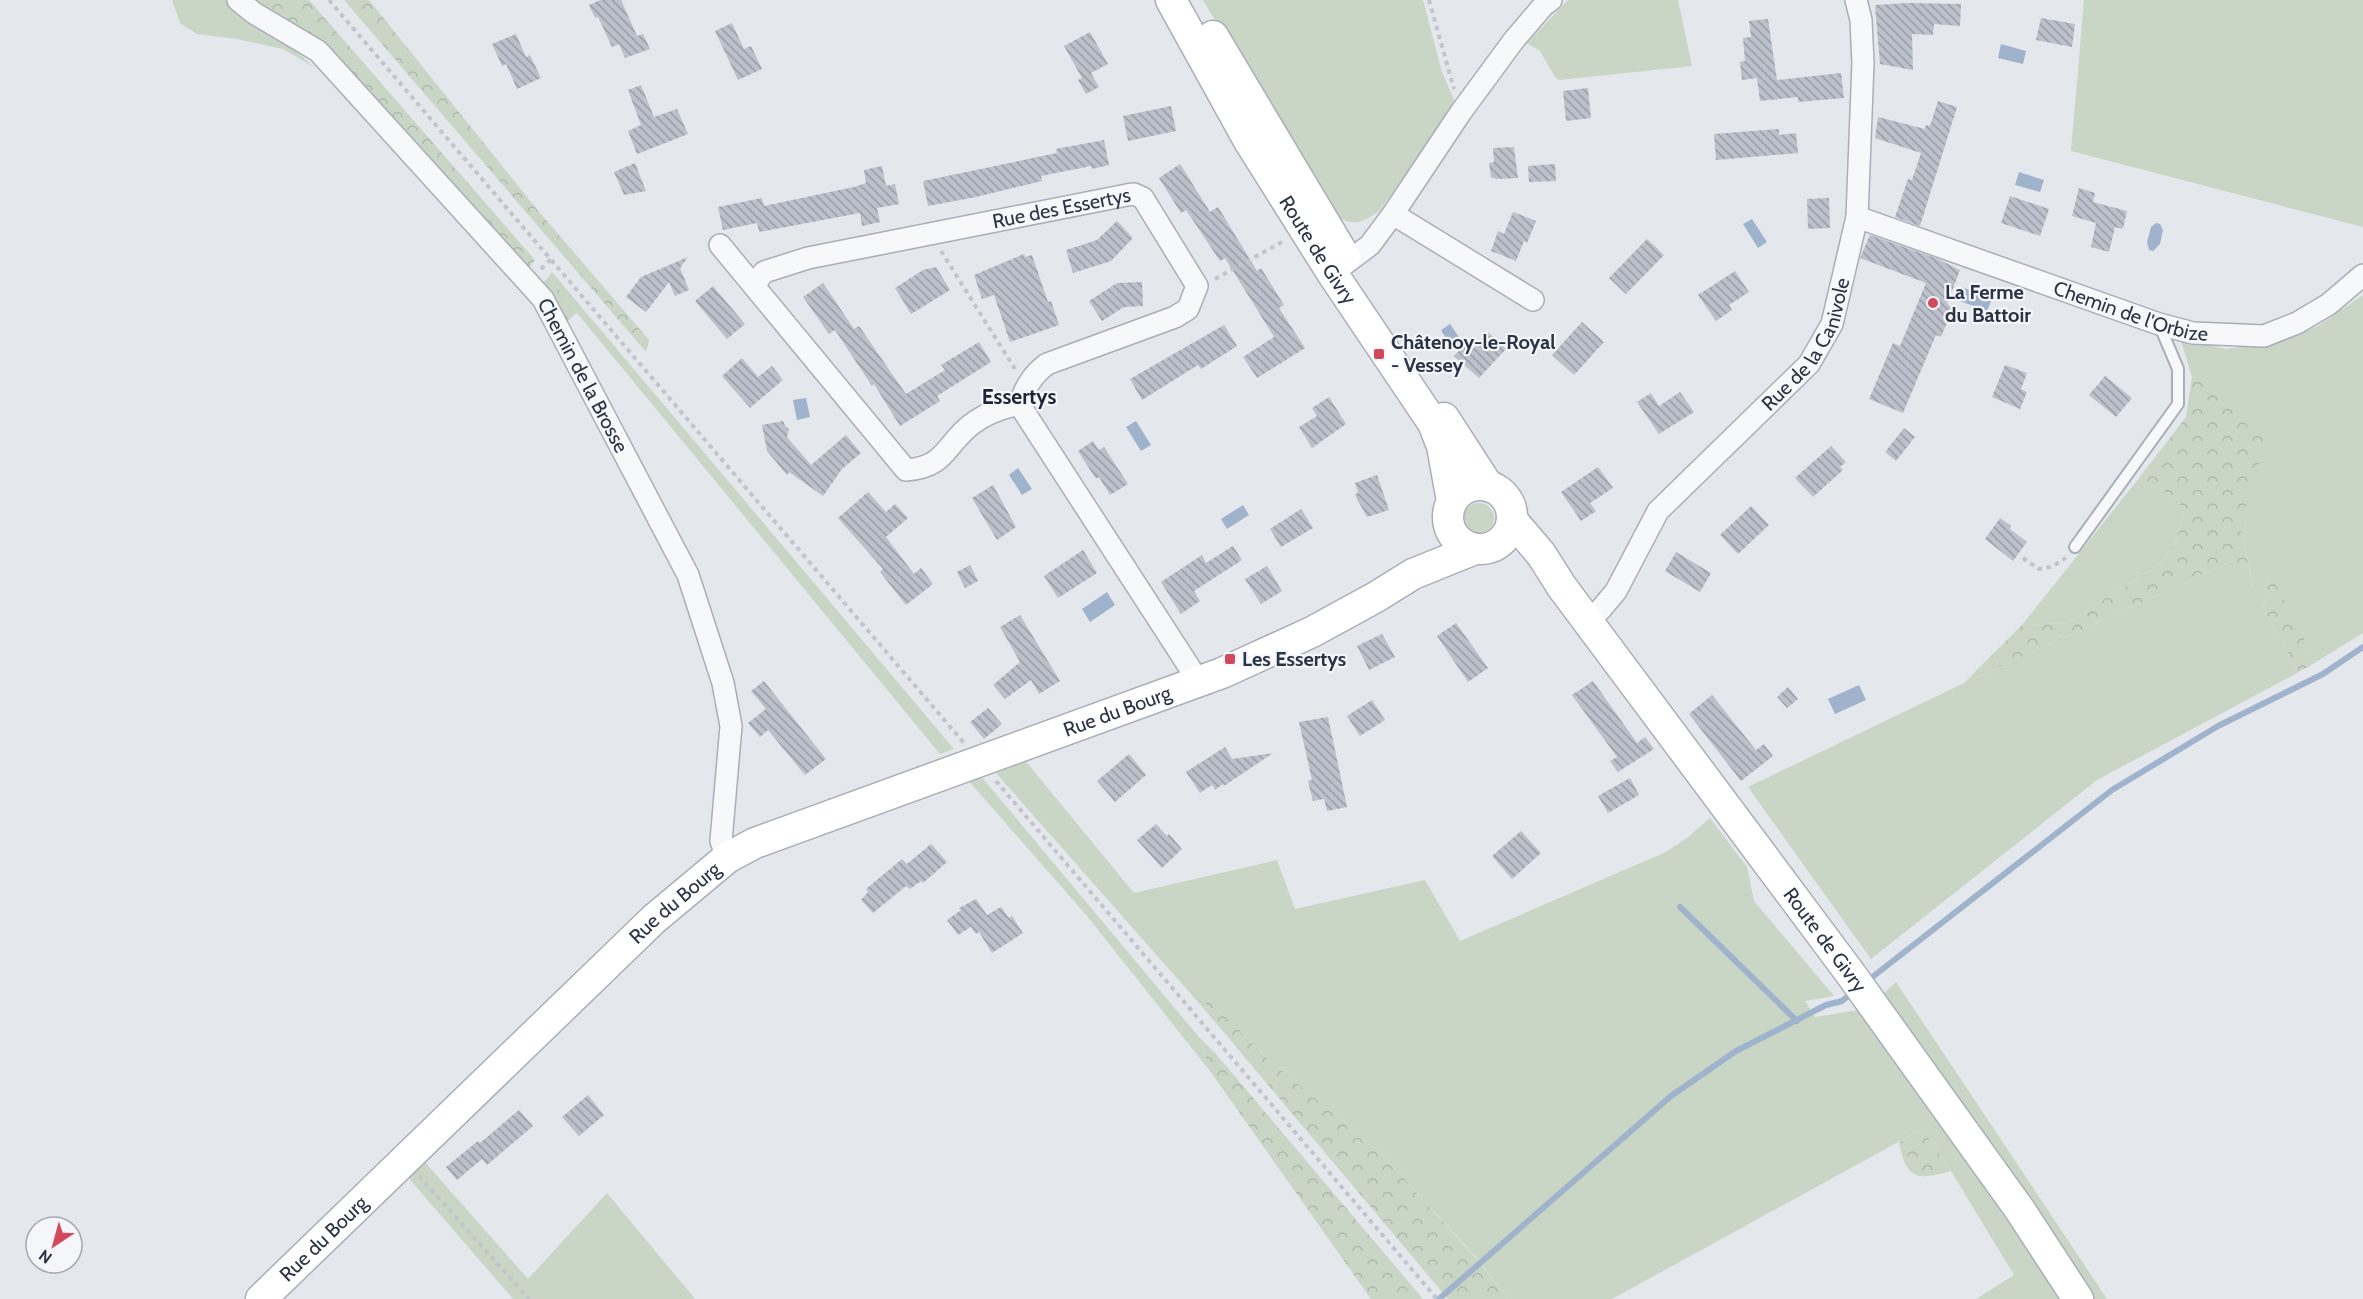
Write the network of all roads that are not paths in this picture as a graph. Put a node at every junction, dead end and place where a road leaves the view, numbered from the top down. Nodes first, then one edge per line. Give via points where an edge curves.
1 (238, 0) edge
2 (1551, 0) edge
3 (1856, 0) edge
4 (1178, 8) edge
5 (1393, 214) junction
6 (1857, 217) junction
7 (720, 245) dead end
8 (1340, 268) junction
9 (2363, 275) edge
10 (754, 285) junction
11 (1533, 300) dead end
12 (2159, 324) junction
13 (1022, 395) junction
14 (1488, 486) junction
15 (1450, 508) junction
16 (1512, 520) junction
17 (2075, 547) road end
18 (1484, 548) junction
19 (1413, 574) junction
20 (1562, 588) junction
21 (1588, 621) junction
22 (1199, 682) junction
23 (727, 858) junction
24 (261, 1299) edge
25 (2078, 1299) edge

1 - 23 street, Chemin de la Brosse via 318,51 543,299 688,575 723,683 731,726 721,841
2 - 5 street via 1514,40
3 - 6 street, Rue de la Canivole via 1863,63
4 - 8 main road, Route de Givry
4 - 8 main road, Route de Givry via 1249,141 1304,230
5 - 8 street via 1370,245
5 - 11 street
6 - 12 street, Chemin de l'Orbize
6 - 21 street, Rue de la Canivole via 1832,324 1809,364 1658,511 1616,591
7 - 10 street
8 - 14 main road, Route de Givry
8 - 15 main road, Route de Givry via 1433,423 1442,446
9 - 12 street, Chemin de l'Orbize via 2329,304 2264,336 2193,333
10 - 13 street via 906,470 932,465 970,425
10 - 13 street, Rue des Essertys via 764,272 779,266 1134,194 1143,198 1197,286 1188,309 1047,364 1035,373
12 - 17 lane via 2178,369 2178,404
13 - 22 street, Rue du Bourg
14 - 15 main road via 1462,490
14 - 16 main road via 1509,505
15 - 18 main road via 1451,531 1460,543
15 - 19 main road, Rue du Bourg
16 - 18 main road via 1503,540
16 - 20 main road, Route de Givry via 1541,554
18 - 19 main road, Rue du Bourg
18 - 20 main road, Route de Givry via 1509,552
19 - 22 main road, Rue du Bourg via 1312,632
20 - 21 main road, Route de Givry
21 - 25 main road, Route de Givry via 1850,973 2020,1210
22 - 23 main road, Rue du Bourg via 755,843
23 - 24 main road, Rue du Bourg via 654,919

